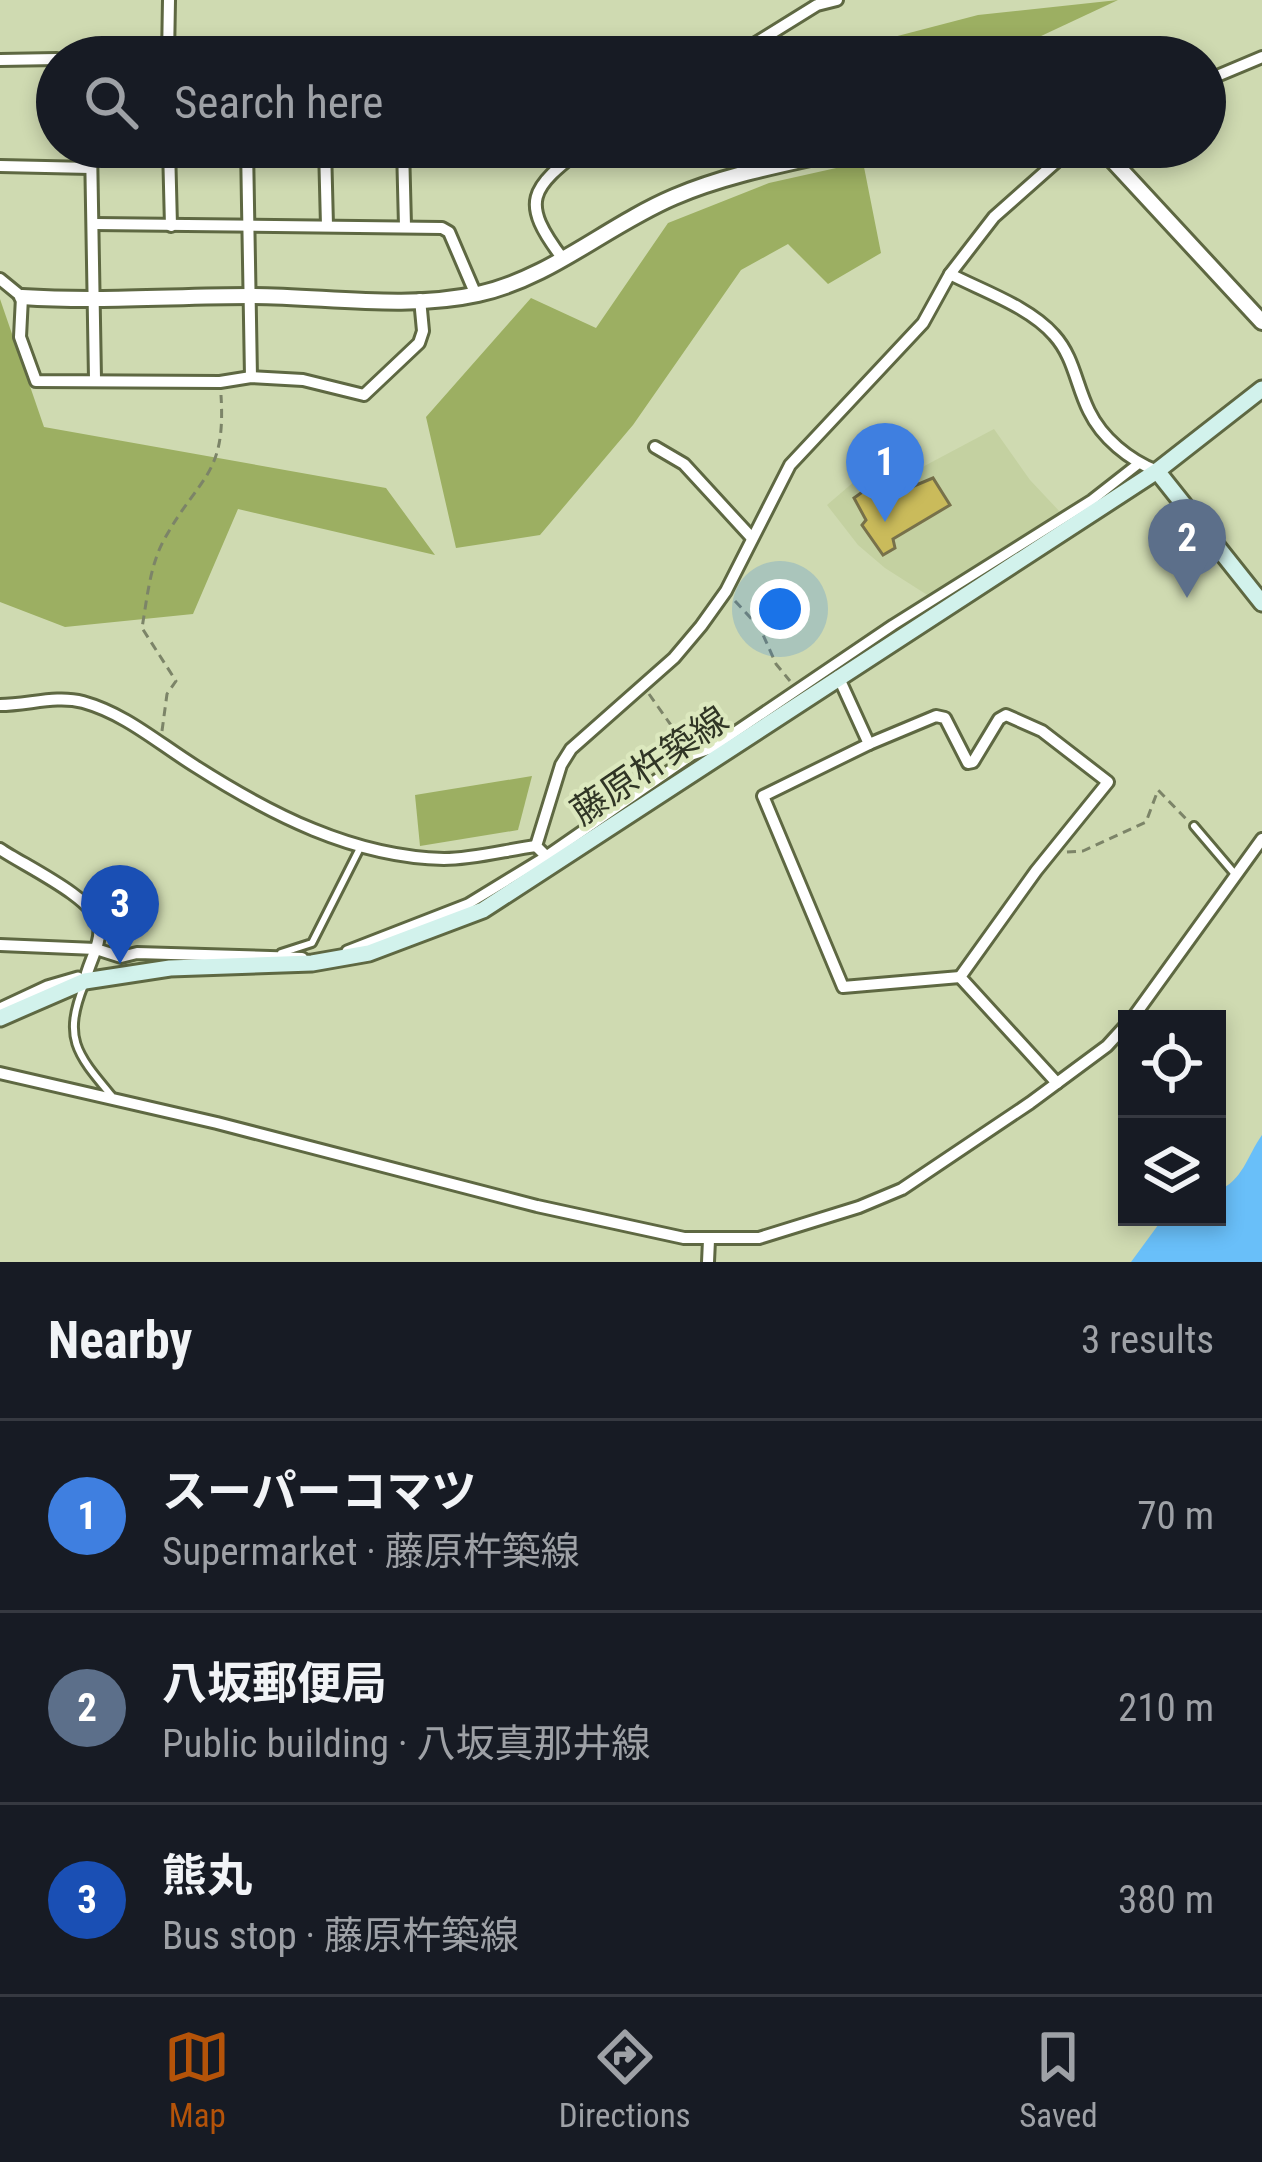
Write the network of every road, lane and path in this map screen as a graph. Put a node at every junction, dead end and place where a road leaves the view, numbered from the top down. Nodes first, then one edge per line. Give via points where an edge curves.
1 (837, 0) edge
2 (168, 4) edge
3 (168, 36) edge
4 (767, 36) edge
5 (1262, 57) edge
6 (36, 59) edge
7 (0, 60) edge
8 (1226, 72) edge
9 (0, 166) edge
10 (36, 167) edge
11 (91, 168) edge
12 (170, 168) edge
13 (247, 168) edge
14 (326, 168) edge
15 (404, 168) edge
16 (558, 168) edge
17 (769, 168) edge
18 (1049, 168) edge
19 (1119, 168) edge
20 (94, 224) junction
21 (171, 226) junction
22 (327, 226) junction
23 (405, 226) junction
24 (248, 227) junction
25 (563, 259) junction
26 (950, 274) junction
27 (0, 278) edge
28 (476, 295) junction
29 (247, 296) junction
30 (22, 297) junction
31 (421, 299) junction
32 (94, 302) junction
33 (1262, 322) edge
34 (251, 377) junction
35 (95, 380) junction
36 (220, 382) junction
37 (1262, 389) edge
38 (655, 448) dead end
39 (1138, 464) junction
40 (1156, 471) junction
41 (752, 538) junction
42 (726, 591) junction
43 (1262, 602) edge
44 (838, 676) junction
45 (796, 682) dead end
46 (643, 686) junction
47 (0, 705) edge
48 (161, 739) junction
49 (869, 744) junction
50 (692, 755) junction
51 (1194, 826) joint
52 (1262, 838) edge
53 (361, 846) junction
54 (536, 846) junction
55 (0, 849) edge
56 (1061, 853) dead end
57 (550, 861) junction
58 (1234, 873) junction
59 (0, 945) edge
60 (96, 949) junction
61 (277, 955) junction
62 (306, 958) joint
63 (959, 977) junction
64 (85, 978) junction
65 (0, 1008) edge
66 (1137, 1010) edge
67 (0, 1018) edge
68 (1118, 1034) edge
69 (0, 1073) edge
70 (1058, 1083) junction
71 (113, 1098) junction
72 (710, 1240) junction
73 (708, 1262) edge

1 - 4 street
2 - 3 street
5 - 8 street
6 - 7 street
9 - 10 street
11 - 20 street
12 - 21 street
13 - 24 street
14 - 22 street
15 - 23 street
16 - 25 street via 545,178 536,212
17 - 25 street via 676,196
18 - 26 street via 994,217
19 - 33 street
20 - 21 street
20 - 32 street
21 - 24 street
22 - 23 street
22 - 24 street
23 - 28 street via 449,232
24 - 29 street
25 - 28 street
26 - 39 street via 1042,322 1069,354 1089,413
26 - 41 street via 923,322 790,465
27 - 30 street
28 - 31 street
29 - 31 street
29 - 32 street
29 - 34 street
30 - 32 street
30 - 35 street via 20,337 36,381
31 - 34 street via 419,343 364,395
32 - 35 street
34 - 36 street
35 - 36 street
36 - 48 path via 218,458 162,541 142,628 176,681
37 - 40 main road, 藤原杵築線
38 - 41 street via 684,464
39 - 40 street
39 - 50 street
40 - 43 main road
40 - 44 main road, 藤原杵築線
41 - 42 street
42 - 45 path via 760,628 782,676
42 - 46 street
44 - 49 street
44 - 57 main road, 藤原杵築線
46 - 50 path
46 - 54 street via 571,749
47 - 48 street via 86,703
48 - 53 street via 292,821
49 - 63 street via 763,796 843,988
49 - 63 street via 936,716 973,762 1006,715 1042,731 1108,782
50 - 57 street
51 - 56 path via 1158,790 1146,822
51 - 58 lane
52 - 58 street
53 - 54 street via 449,859
53 - 61 lane via 312,943
54 - 57 street
55 - 60 street via 91,908 99,924
57 - 62 street via 406,931
57 - 64 main road, 藤原杵築線 via 482,910 369,953
58 - 66 street
59 - 60 street
60 - 61 street via 121,957
60 - 64 street
61 - 62 street
63 - 70 street
64 - 65 street
64 - 67 main road, 藤原杵築線
64 - 71 lane via 71,1018 74,1042
68 - 70 street
69 - 71 street
70 - 72 street via 902,1189 759,1238
71 - 72 street via 536,1206
72 - 73 street

